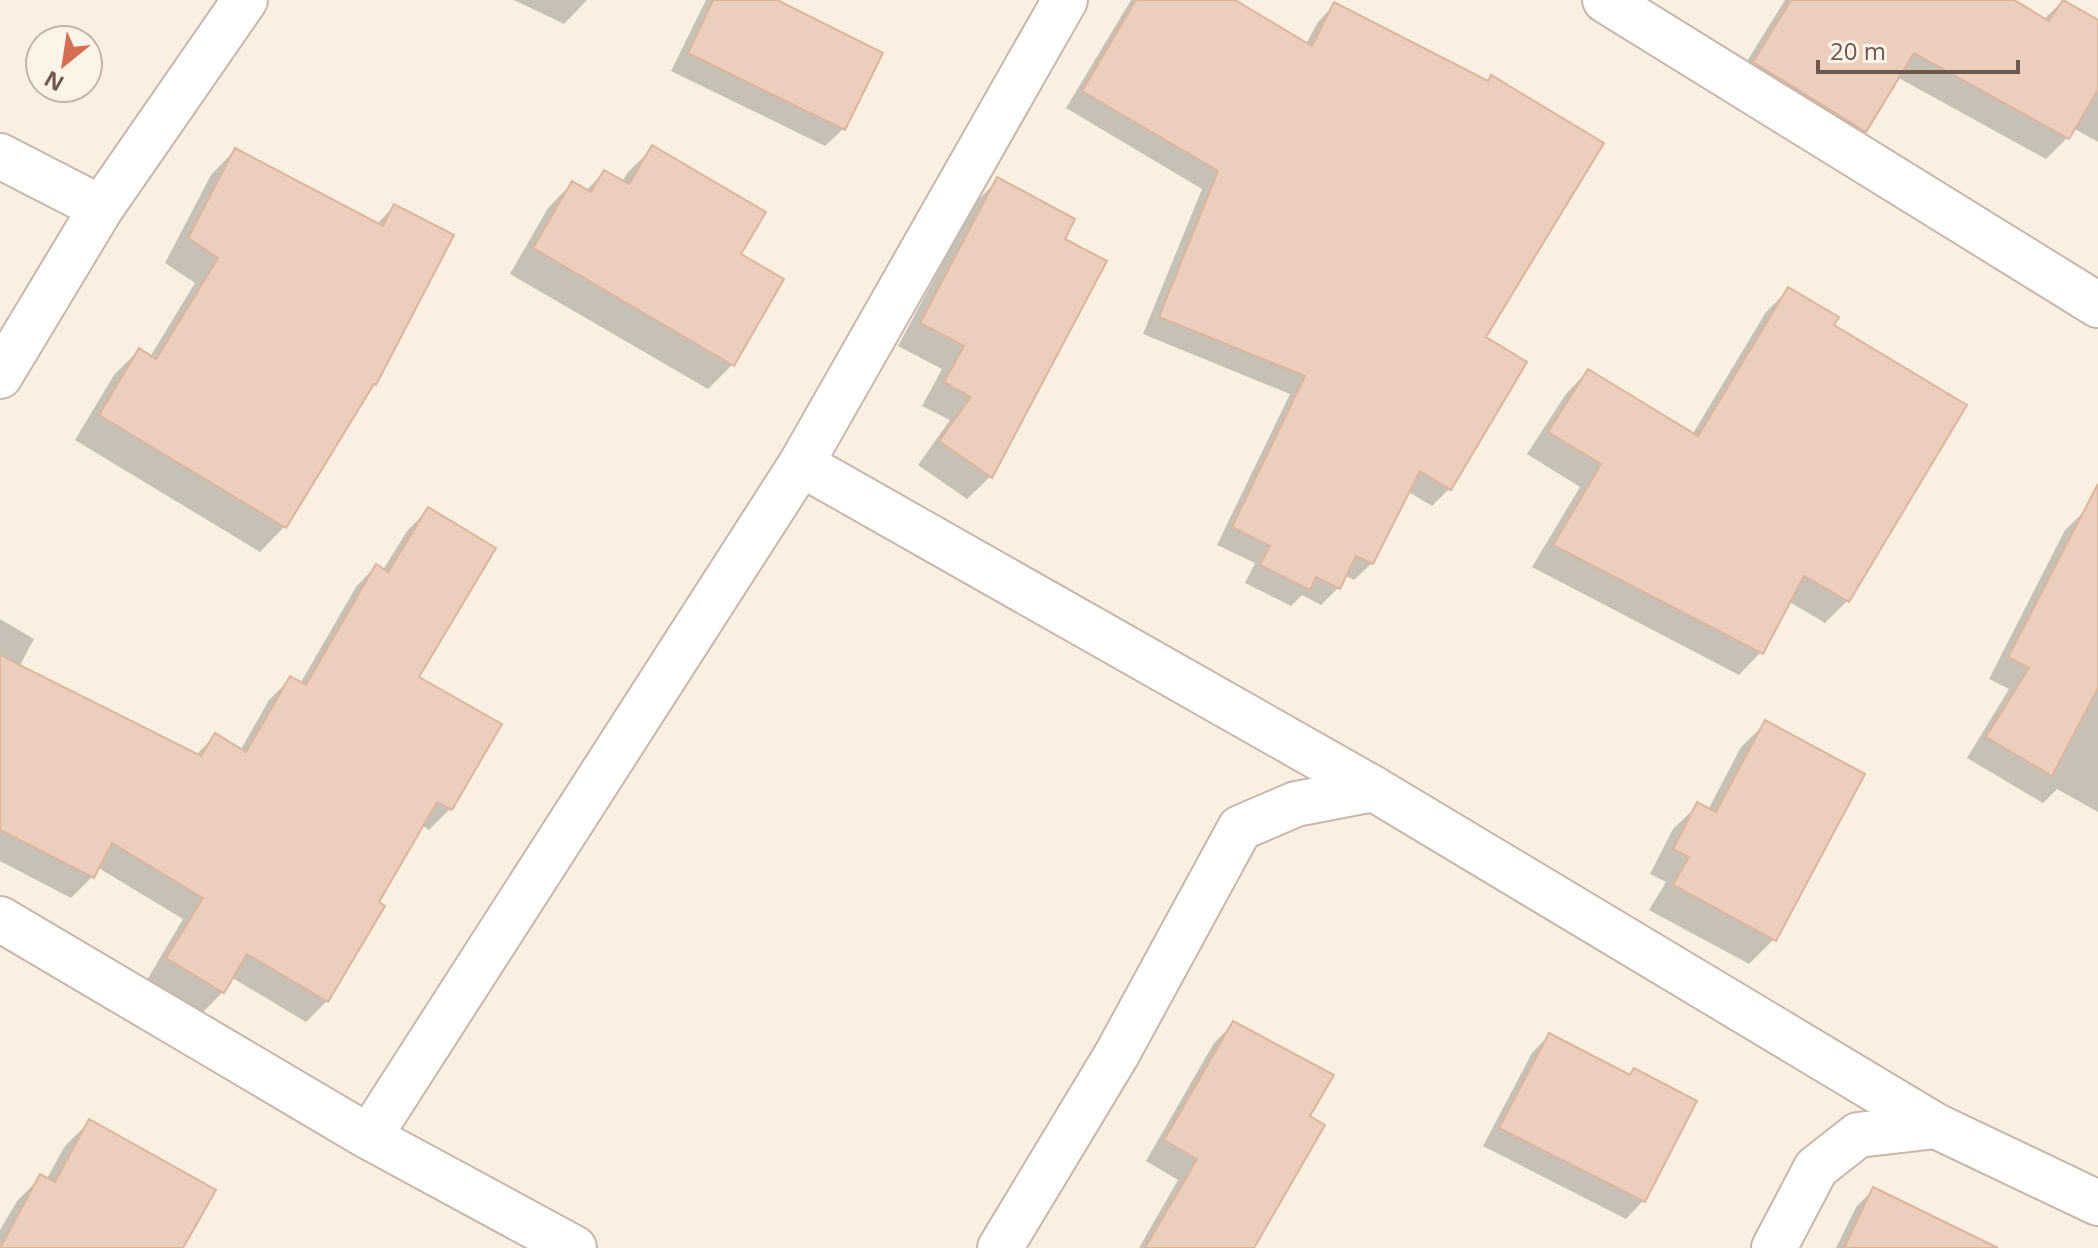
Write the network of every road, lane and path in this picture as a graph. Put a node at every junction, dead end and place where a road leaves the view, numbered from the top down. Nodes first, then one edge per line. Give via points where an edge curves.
1 (245, 0) edge
2 (1065, 0) edge
3 (1605, 0) edge
4 (0, 156) edge
5 (101, 208) junction
6 (2098, 305) edge
7 (0, 376) edge
8 (801, 464) junction
9 (1374, 789) junction
10 (0, 919) edge
11 (1936, 1126) junction
12 (369, 1137) junction
13 (2098, 1203) edge
14 (574, 1248) edge
15 (1000, 1248) edge
16 (1774, 1248) edge

1 - 5 street
2 - 8 street
3 - 6 street
4 - 5 street
5 - 7 street
8 - 9 street
8 - 12 street
9 - 11 street
9 - 15 street via 1296,804 1240,828 1117,1054
10 - 12 street
11 - 13 street
11 - 16 street via 1858,1135 1816,1168
12 - 14 street

